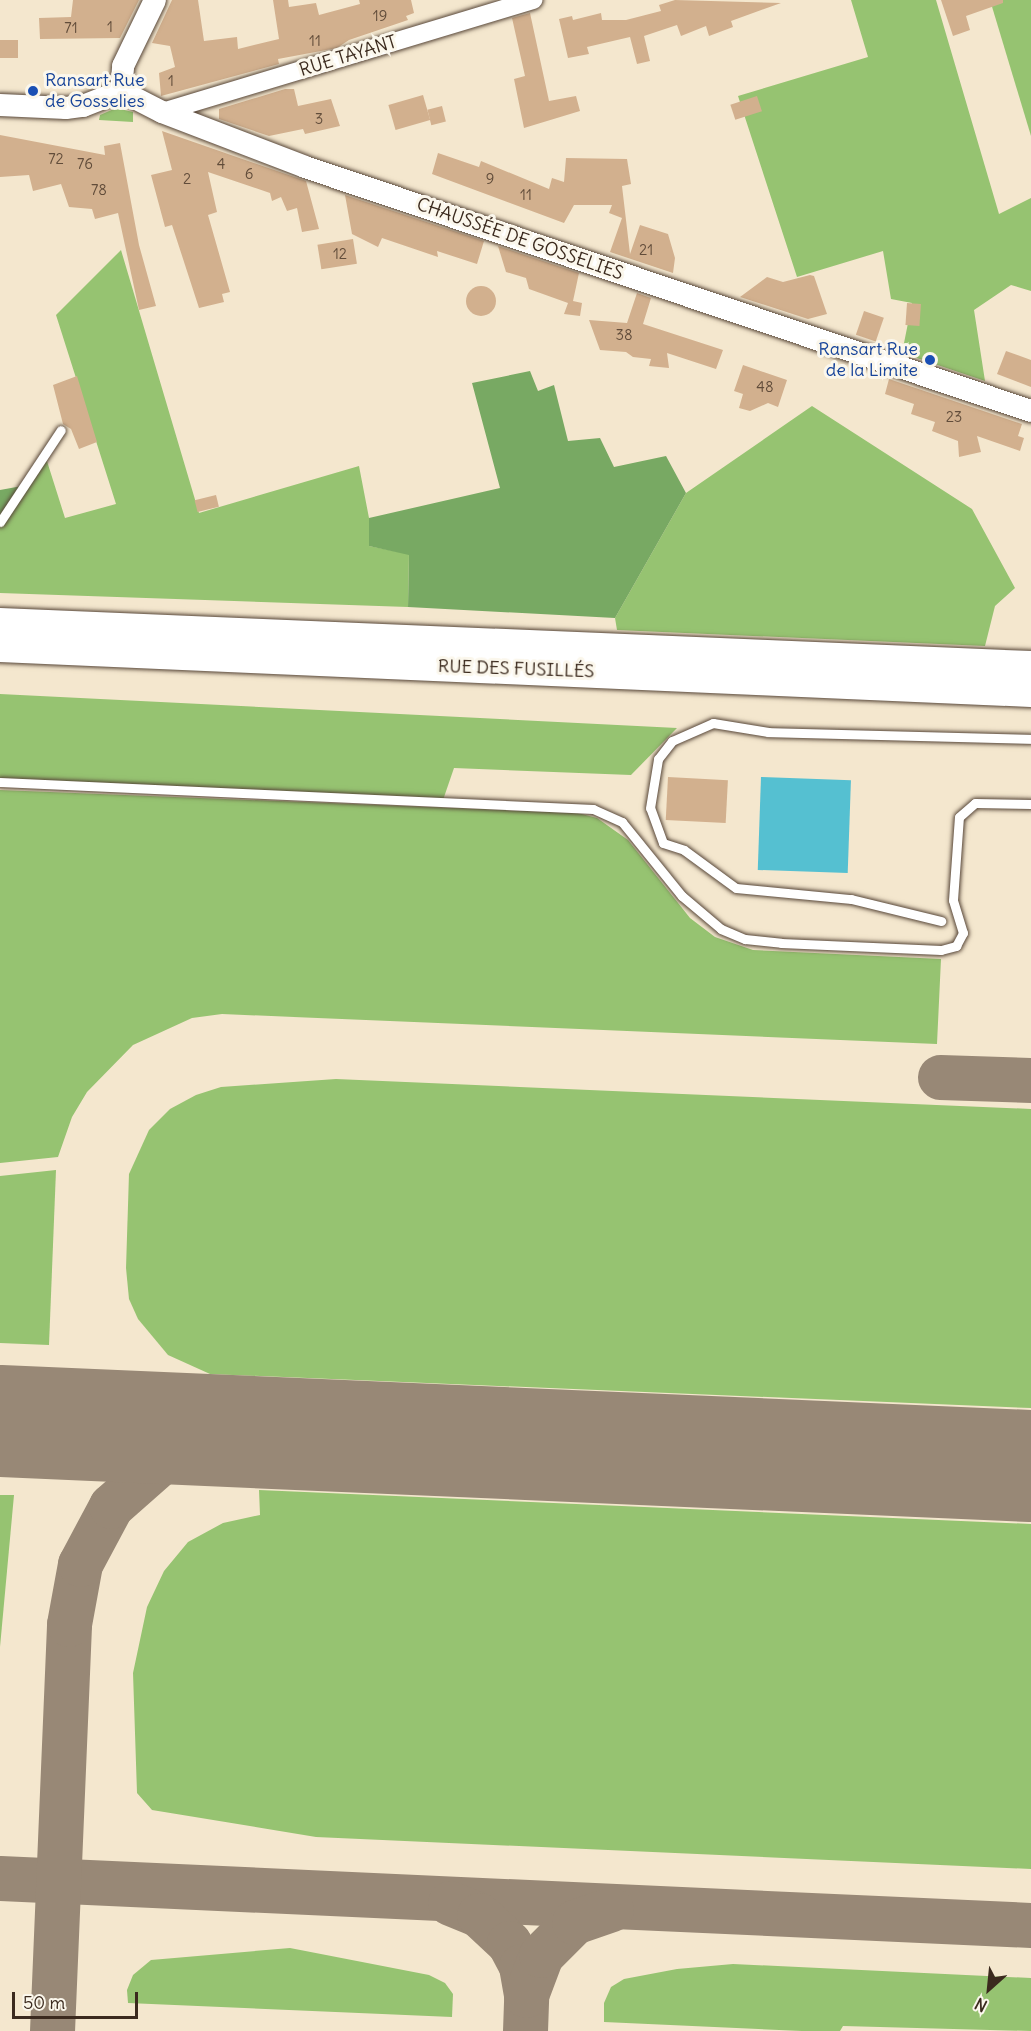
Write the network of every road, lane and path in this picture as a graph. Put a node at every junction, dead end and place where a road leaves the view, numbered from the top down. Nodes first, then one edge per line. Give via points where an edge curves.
1 (155, 0) edge
2 (534, 0) edge
3 (121, 91) junction
4 (0, 105) edge
5 (162, 112) junction
6 (1031, 411) edge
7 (61, 429) dead end
8 (0, 522) edge
9 (0, 623) edge
10 (0, 647) edge
11 (1031, 666) edge
12 (1031, 692) edge
13 (1031, 739) edge
14 (0, 782) edge
15 (1031, 804) edge
16 (663, 843) junction
17 (649, 853) junction
18 (941, 921) dead end

1 - 3 street via 123,66
2 - 5 street, RUE TAYANT
3 - 4 street via 83,106 66,108
3 - 5 street, CHAUSSÉE DE GOSSELIES
5 - 6 street, CHAUSSÉE DE GOSSELIES via 305,167
7 - 8 lane
9 - 11 highway, RUE DES FUSILLÉS
10 - 12 highway, RUE DES FUSILLÉS
13 - 16 lane via 768,732 713,723 672,741 658,759 650,808
14 - 17 lane via 593,808 622,822
15 - 17 lane via 975,803 959,817 953,900 963,933 950,949 745,939 721,929 682,896
16 - 17 lane
16 - 18 lane via 684,850 736,888 851,899

